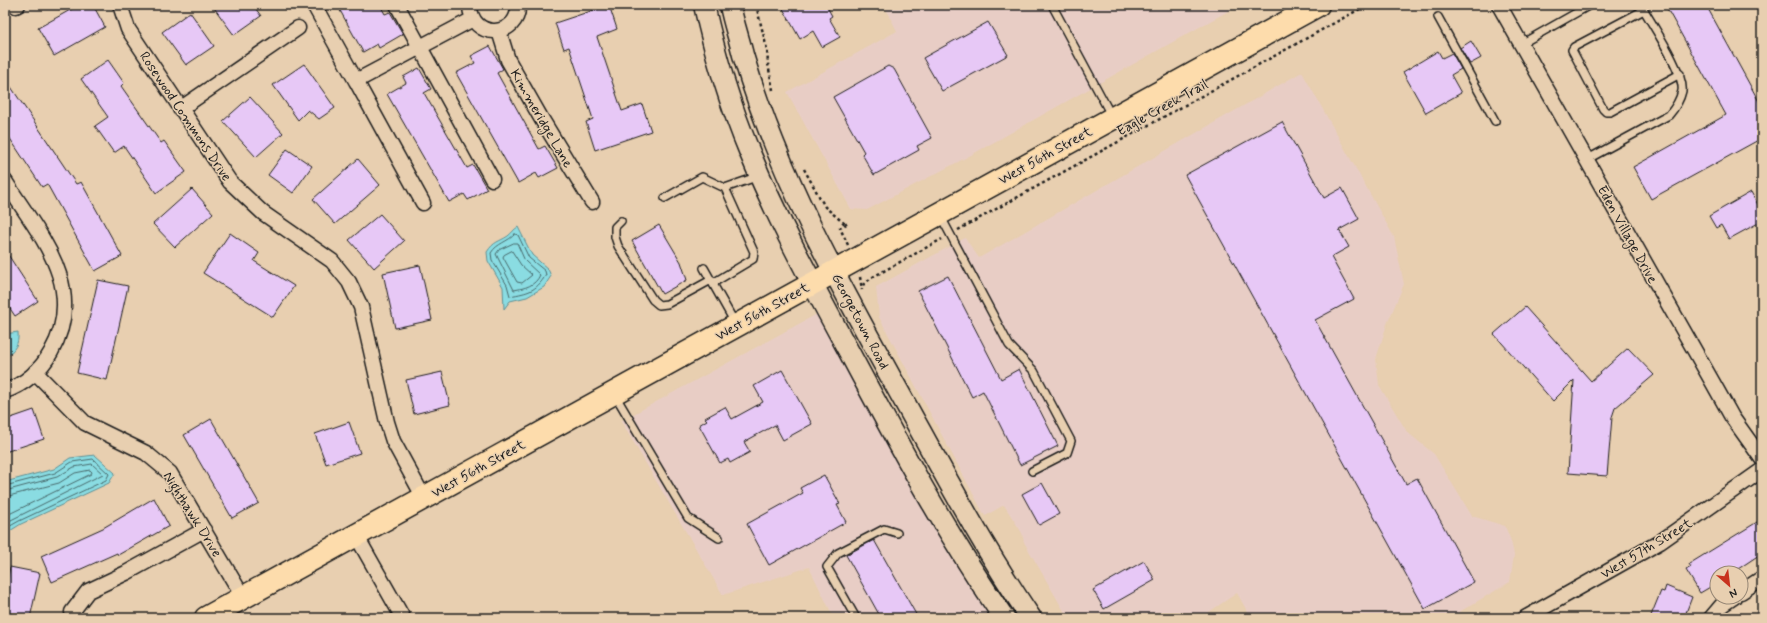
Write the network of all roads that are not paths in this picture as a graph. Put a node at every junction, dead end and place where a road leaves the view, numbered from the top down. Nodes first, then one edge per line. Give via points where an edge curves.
1 (120, 5) edge
2 (314, 5) edge
3 (397, 5) edge
4 (704, 5) edge
5 (730, 5) edge
6 (1052, 5) edge
7 (1318, 5) edge
8 (1499, 5) edge
9 (1590, 5) edge
10 (521, 6) edge
11 (1642, 7) edge
12 (471, 12) edge
13 (1438, 17) dead end
14 (298, 28) dead end
15 (499, 31) junction
16 (1521, 44) junction
17 (420, 47) junction
18 (1680, 74) junction
19 (356, 81) junction
20 (180, 109) junction
21 (1112, 117) junction
22 (1495, 121) dead end
23 (1586, 160) junction
24 (760, 176) junction
25 (492, 179) dead end
26 (5, 182) edge
27 (725, 188) junction
28 (665, 198) dead end
29 (592, 202) dead end
30 (423, 203) dead end
31 (939, 213) junction
32 (621, 222) dead end
33 (704, 268) dead end
34 (834, 271) junction
35 (712, 281) junction
36 (812, 284) junction
37 (736, 325) junction
38 (35, 372) junction
39 (5, 391) edge
40 (614, 393) junction
41 (1762, 459) edge
42 (1762, 470) edge
43 (1032, 471) dead end
44 (424, 498) junction
45 (204, 530) junction
46 (897, 533) dead end
47 (356, 535) junction
48 (719, 538) dead end
49 (1762, 578) edge
50 (1749, 587) edge
51 (243, 597) junction
52 (1722, 605) edge
53 (72, 612) dead end
54 (206, 618) edge
55 (403, 618) edge
56 (856, 618) edge
57 (1004, 618) edge
58 (1032, 618) edge
59 (1525, 618) edge
60 (1711, 618) edge

1 - 20 street, Rosewood Commons Drive via 128,29
2 - 19 street
3 - 17 street
4 - 24 main road, Georgetown Road via 729,98
5 - 34 main road, Georgetown Road via 772,140
6 - 21 lane
7 - 21 main road, West 56th Street
8 - 16 street, Eden Village Drive
9 - 16 lane
10 - 15 street via 512,23
11 - 18 lane
11 - 18 lane via 1572,50 1603,109 1610,112
12 - 15 street via 484,29
12 - 17 street
13 - 22 lane
14 - 20 street
15 - 29 street, Kimmeridge Lane via 508,60
16 - 23 street, Eden Village Drive
17 - 19 street
17 - 25 street
18 - 23 lane via 1682,90 1676,107 1669,115
19 - 30 street
20 - 44 street, Rosewood Commons Drive via 218,165 241,193 268,216 332,261 349,282 361,307 391,435
21 - 31 main road, West 56th Street
23 - 41 street, Eden Village Drive via 1732,417
24 - 27 lane
24 - 36 main road, Georgetown Road
26 - 38 street via 54,259 64,289 64,318 58,338 48,357
27 - 28 lane via 702,177
27 - 35 lane via 754,252 753,259
31 - 34 main road, West 56th Street
31 - 43 lane via 1009,345 1034,371 1071,440 1067,453
32 - 35 lane via 615,227 618,246 653,300 659,305 667,304
33 - 35 lane
34 - 36 main road, West 56th Street
34 - 58 main road, Georgetown Road via 962,506
35 - 37 lane
36 - 37 main road, West 56th Street
36 - 57 main road, Georgetown Road via 919,482 970,569
37 - 40 main road, West 56th Street
38 - 39 street via 20,384
38 - 45 street, Nighthawk Drive via 85,424 146,453 162,465 178,484
40 - 44 main road, West 56th Street
40 - 48 lane via 688,518
42 - 59 street, West 57th Street via 1660,542
44 - 47 main road, West 56th Street
45 - 51 street, Nighthawk Drive
45 - 53 street via 126,574 88,591
46 - 56 lane via 884,529 838,553 827,567
47 - 51 main road, West 56th Street
47 - 55 street
49 - 50 street
51 - 54 main road, West 56th Street
52 - 60 street

